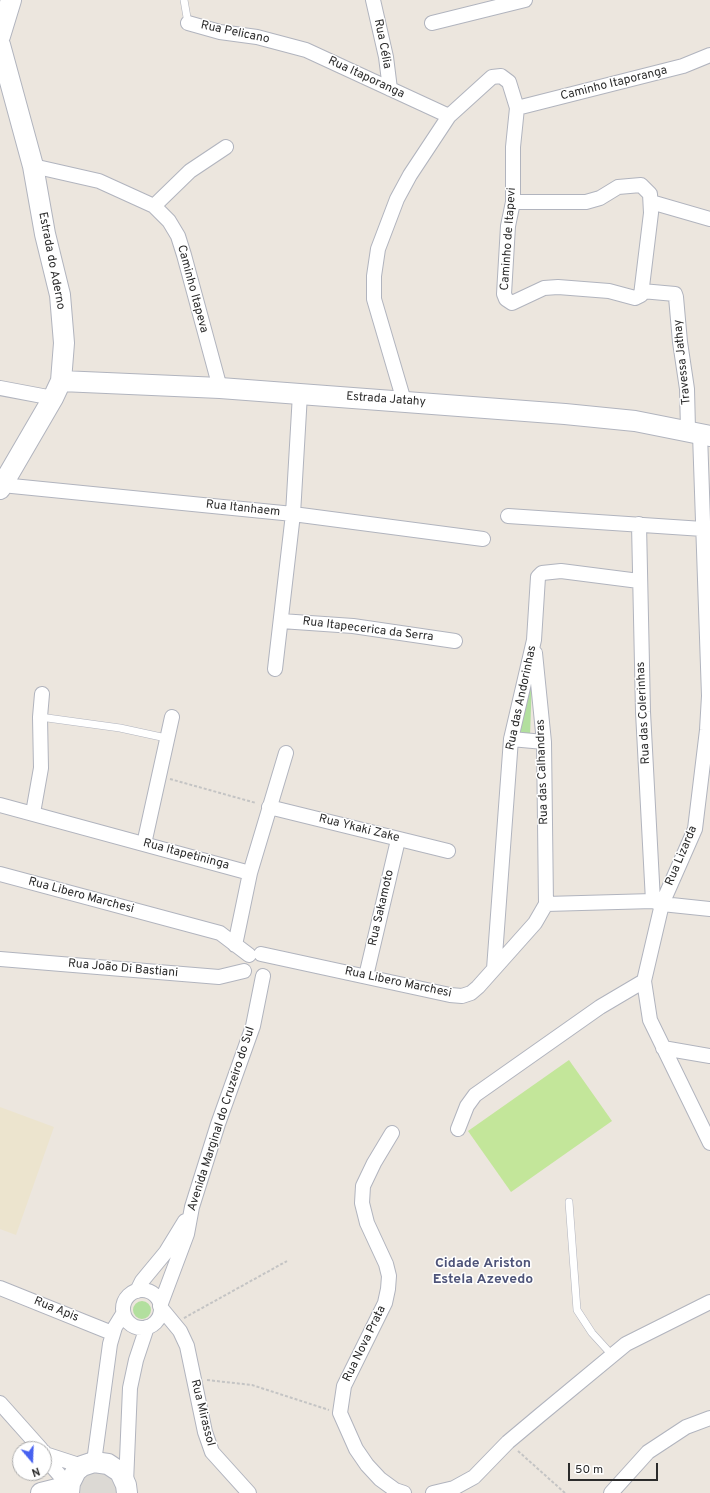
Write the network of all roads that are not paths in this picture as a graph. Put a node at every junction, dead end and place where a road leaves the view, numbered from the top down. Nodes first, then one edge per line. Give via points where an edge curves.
1 (11, 0) edge
2 (184, 0) edge
3 (373, 0) edge
4 (525, 0) edge
5 (188, 23) joint
6 (432, 23) dead end
7 (0, 36) edge
8 (282, 43) joint
9 (0, 45) edge
10 (710, 55) edge
11 (390, 88) junction
12 (516, 108) junction
13 (449, 116) junction
14 (226, 147) dead end
15 (33, 166) junction
16 (514, 202) junction
17 (650, 202) junction
18 (154, 206) junction
19 (710, 219) edge
20 (642, 291) junction
21 (675, 294) joint
22 (0, 388) edge
23 (220, 388) junction
24 (57, 390) junction
25 (300, 394) junction
26 (404, 401) junction
27 (699, 433) edge
28 (1, 487) edge
29 (293, 514) junction
30 (508, 516) dead end
31 (639, 524) junction
32 (703, 529) junction
33 (483, 539) dead end
34 (639, 581) junction
35 (281, 621) junction
36 (534, 640) junction
37 (455, 641) dead end
38 (275, 669) dead end
39 (42, 694) dead end
40 (40, 716) junction
41 (172, 717) dead end
42 (166, 738) junction
43 (511, 739) junction
44 (544, 742) junction
45 (286, 753) dead end
46 (0, 804) edge
47 (269, 807) junction
48 (33, 813) junction
49 (398, 840) junction
50 (144, 844) junction
51 (448, 851) dead end
52 (250, 873) junction
53 (0, 874) edge
54 (657, 903) junction
55 (546, 904) junction
56 (710, 908) edge
57 (235, 945) junction
58 (255, 954) junction
59 (0, 959) edge
60 (494, 969) junction
61 (244, 971) junction
62 (263, 976) junction
63 (366, 976) junction
64 (644, 982) junction
65 (663, 1048) junction
66 (710, 1056) edge
67 (458, 1129) dead end
68 (392, 1133) dead end
69 (710, 1143) edge
70 (569, 1202) dead end
71 (190, 1214) junction
72 (0, 1288) edge
73 (137, 1291) junction
74 (710, 1302) edge
75 (160, 1307) junction
76 (123, 1314) junction
77 (172, 1324) junction
78 (150, 1326) junction
79 (112, 1333) junction
80 (612, 1355) junction
81 (0, 1404) edge
82 (710, 1418) edge
83 (34, 1441) edge
84 (52, 1454) edge
85 (88, 1464) junction
86 (52, 1467) edge
87 (126, 1489) edge
88 (69, 1490) edge
89 (41, 1493) edge
90 (248, 1493) edge
91 (404, 1493) edge
92 (433, 1493) edge
93 (611, 1493) edge

1 - 7 street
2 - 5 lane
3 - 11 street, Rua Célia
4 - 6 street
5 - 8 street, Rua Pelicano via 215,31
8 - 11 street, Rua Itaporanga via 306,50
9 - 15 street, Estrada do Aderno
10 - 12 street, Caminho Itaporanga via 683,66
11 - 13 street, Rua Itaporanga
12 - 13 street, Caminho de Itapevi via 509,82 500,76 492,77
12 - 16 street, Caminho de Itapevi
13 - 26 street via 397,199 375,263 374,299
14 - 18 street via 190,171
15 - 18 street, Caminho Itapeva via 99,181
15 - 24 street, Estrada do Aderno via 45,234 60,295 64,342
16 - 17 street via 586,202 600,198 618,187 641,185 650,194
16 - 20 street, Caminho de Itapevi via 508,226 504,294 509,302 522,299 544,288 609,291 635,298 640,296
17 - 19 street
17 - 20 street
18 - 23 street, Caminho Itapeva via 178,236
20 - 21 street, Caminho de Itapevi
21 - 27 street, Travessa Jathay via 687,389
22 - 24 street
23 - 24 street, Estrada Jatahy
23 - 25 street, Estrada Jatahy
24 - 28 street, Estrada do Aderno
25 - 26 street, Estrada Jatahy
25 - 29 street
26 - 27 street, Estrada Jatahy via 573,414 635,421
27 - 32 street, Rua Lizarda
28 - 29 street, Rua Itanhaem
29 - 33 street, Rua Itanhaem
29 - 35 street
30 - 31 street
31 - 32 street
31 - 34 street, Rua das Colerinhas
32 - 54 street, Rua Lizarda via 709,696 695,829
34 - 36 street, Rua das Andorinhas via 561,571 542,573 537,584
34 - 54 street, Rua das Colerinhas via 643,712
35 - 37 street, Rua Itapecerica da Serra via 353,626
35 - 38 street
36 - 43 street, Rua das Andorinhas
36 - 44 street, Rua das Calhandras
39 - 40 street
40 - 42 lane
40 - 48 street via 41,768
41 - 42 street
42 - 50 street
43 - 44 street
43 - 60 street, Rua das Andorinhas
44 - 55 street, Rua das Calhandras
45 - 47 street
46 - 48 street, Rua Itapetininga
47 - 49 street, Rua Ykaki Zake
47 - 52 street
48 - 50 street, Rua Itapetininga
49 - 51 street, Rua Ykaki Zake
49 - 63 street, Rua Sakamoto
50 - 52 street, Rua Itapetininga
52 - 57 street
53 - 57 street, Rua Libero Marchesi via 220,934
54 - 55 street
54 - 56 street
54 - 64 street, Rua Lizarda
55 - 60 street, Rua Libero Marchesi via 535,923
57 - 58 street, Rua Libero Marchesi
58 - 61 street via 243,964
58 - 62 street via 267,959 268,966
58 - 63 street, Rua Libero Marchesi
59 - 61 street, Rua João Di Bastiani via 219,977
60 - 63 street, Rua Libero Marchesi via 471,993 462,996 450,996
61 - 62 street via 250,977
62 - 71 street, Avenida Marginal do Cruzeiro do Sul via 253,1026 218,1124
64 - 65 street, Rua Lizarda via 650,1020
64 - 67 street via 600,1007 475,1095 467,1106
65 - 66 street
65 - 69 street, Rua Lizarda
68 - 91 street, Rua Nova Prata via 364,1186 362,1203 367,1223 386,1264 389,1276 388,1289 385,1303 344,1386 340,1413 356,1449 367,1465 380,1480
70 - 80 lane via 577,1310 592,1333
71 - 73 street
71 - 75 street, Avenida Marginal do Cruzeiro do Sul via 183,1247
72 - 79 street, Rua Apis
73 - 75 street via 143,1290 154,1295
73 - 76 street via 124,1302
74 - 80 street via 626,1344
75 - 77 street, Rua Mirassol
75 - 78 street via 159,1318
76 - 78 street via 130,1324 141,1328
76 - 79 street
77 - 78 street
77 - 90 street, Rua Mirassol via 180,1331 187,1346 204,1432 212,1452
78 - 87 street via 136,1360 130,1388
79 - 85 street
80 - 92 street via 508,1442 474,1477 454,1488
81 - 83 street
82 - 93 street via 686,1427 648,1452
84 - 85 street
85 - 87 street via 108,1464 115,1467 120,1472
85 - 88 street via 72,1477
86 - 88 street
88 - 89 street

